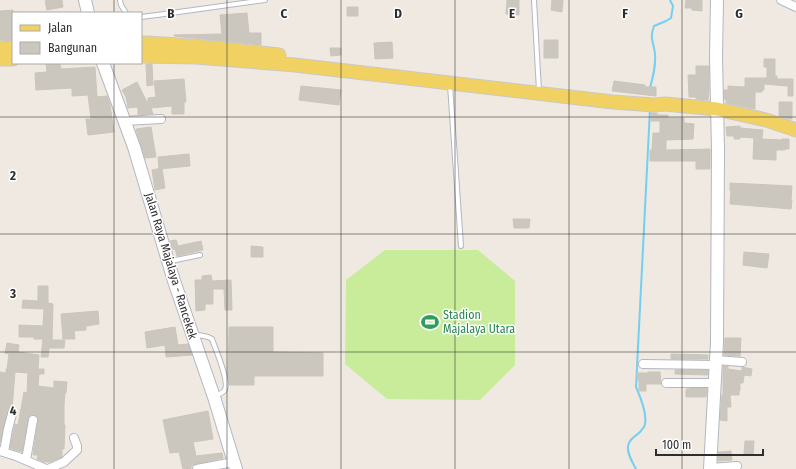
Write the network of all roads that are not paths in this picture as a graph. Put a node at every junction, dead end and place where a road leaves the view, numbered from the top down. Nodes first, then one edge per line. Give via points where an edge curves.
1 (85, 0) edge
2 (120, 0) edge
3 (265, 0) edge
4 (534, 0) edge
5 (717, 0) edge
6 (781, 0) edge
7 (796, 7) edge
8 (88, 12) edge
9 (125, 12) edge
10 (142, 16) edge
11 (142, 43) edge
12 (0, 48) edge
13 (12, 49) edge
14 (142, 56) edge
15 (0, 59) edge
16 (12, 59) edge
17 (103, 64) edge
18 (449, 83) junction
19 (539, 90) junction
20 (717, 109) junction
21 (161, 119) dead end
22 (124, 121) junction
23 (796, 130) edge
24 (461, 246) dead end
25 (200, 255) dead end
26 (168, 262) junction
27 (192, 334) junction
28 (716, 362) junction
29 (742, 362) dead end
30 (643, 364) dead end
31 (666, 383) dead end
32 (715, 383) junction
33 (214, 397) junction
34 (12, 414) dead end
35 (34, 420) dead end
36 (74, 438) dead end
37 (2, 452) edge
38 (26, 460) junction
39 (235, 465) edge
40 (736, 466) dead end
41 (47, 469) edge
42 (197, 469) edge
43 (710, 469) edge

1 - 8 street
2 - 9 lane
3 - 10 lane
4 - 19 lane
5 - 20 street
6 - 7 street
11 - 19 main road via 212,47
12 - 13 main road
14 - 18 main road via 196,57 295,65
15 - 16 main road
17 - 22 street, Jalan Raya Majalaya - Rancekek
18 - 19 main road
18 - 24 lane
19 - 20 main road via 653,100 665,104
20 - 23 main road
20 - 28 street
21 - 22 street
22 - 26 street, Jalan Raya Majalaya - Rancekek
25 - 26 lane
26 - 27 street, Jalan Raya Majalaya - Rancekek
27 - 33 street, Jalan Raya Majalaya - Rancekek
27 - 33 lane via 212,339 223,370 226,389
28 - 29 street
28 - 30 street
28 - 32 street
31 - 32 street
32 - 43 street
33 - 39 street, Jalan Raya Majalaya - Rancekek
34 - 37 street
35 - 38 street
36 - 41 street via 77,450 64,462
37 - 38 street
38 - 41 street
39 - 42 street
40 - 43 street

